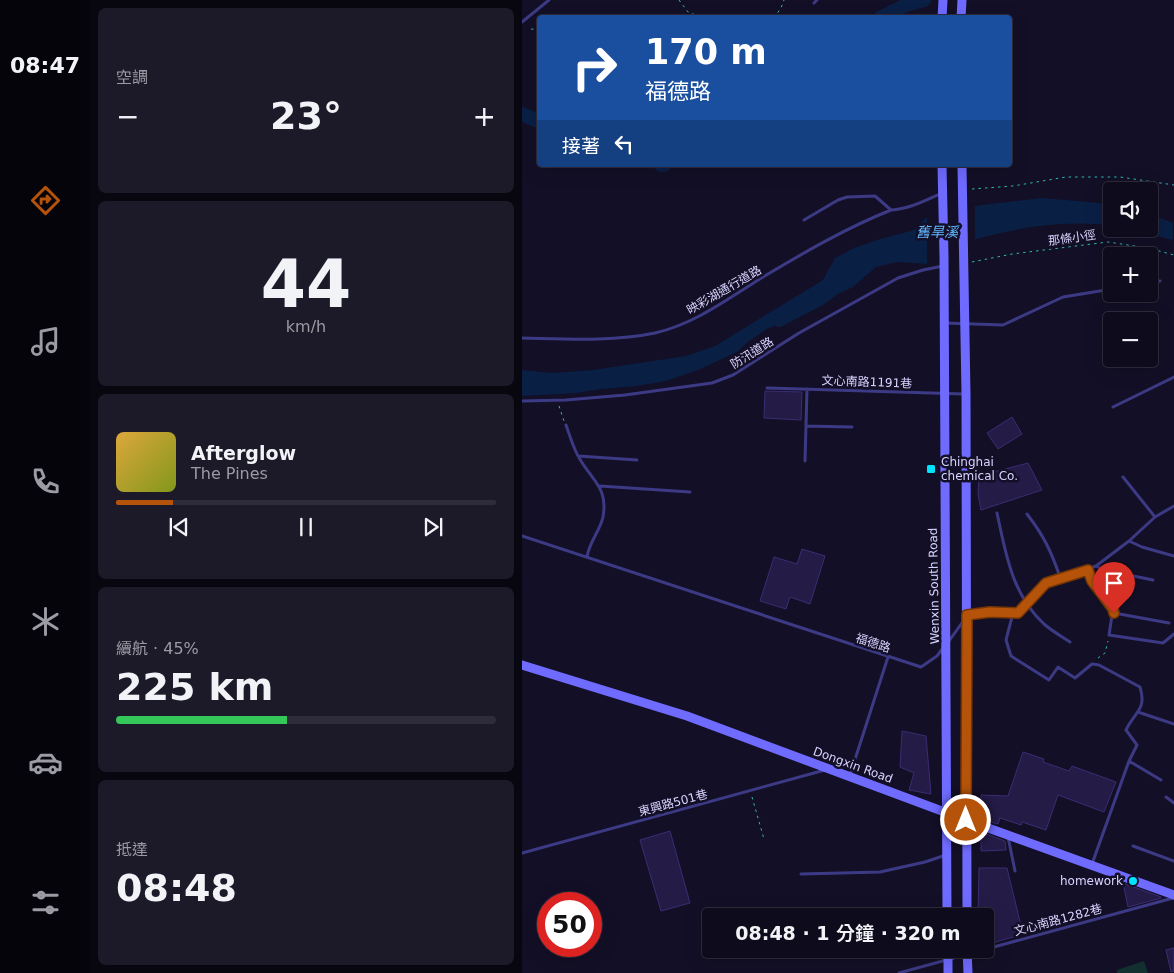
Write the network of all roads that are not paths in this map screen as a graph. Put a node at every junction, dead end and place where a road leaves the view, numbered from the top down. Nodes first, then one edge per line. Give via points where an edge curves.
1 (549, 0) edge
2 (962, 0) edge
3 (961, 15) edge
4 (522, 22) edge
5 (942, 167) edge
6 (962, 167) edge
7 (943, 194) junction
8 (891, 210) junction
9 (804, 220) dead end
10 (944, 266) junction
11 (1103, 290) edge
12 (944, 323) junction
13 (965, 323) junction
14 (522, 338) edge
15 (1174, 377) edge
16 (767, 388) dead end
17 (807, 389) junction
18 (944, 394) junction
19 (966, 394) junction
20 (522, 401) edge
21 (1113, 408) dead end
22 (566, 425) road end
23 (806, 426) junction
24 (852, 427) dead end
25 (578, 456) junction
26 (637, 460) dead end
27 (805, 461) dead end
28 (1123, 477) dead end
29 (599, 486) junction
30 (690, 492) dead end
31 (1174, 506) edge
32 (997, 513) dead end
33 (1027, 514) dead end
34 (1155, 517) junction
35 (522, 536) edge
36 (1129, 541) junction
37 (1174, 556) edge
38 (587, 557) junction
39 (1096, 566) junction
40 (1088, 570) junction
41 (1060, 577) junction
42 (1153, 580) dead end
43 (1027, 605) junction
44 (1114, 613) junction
45 (1013, 614) junction
46 (967, 615) junction
47 (1169, 623) dead end
48 (1174, 634) edge
49 (1070, 642) dead end
50 (947, 645) junction
51 (888, 657) junction
52 (522, 665) edge
53 (1138, 712) junction
54 (1174, 724) edge
55 (1129, 761) junction
56 (828, 769) junction
57 (850, 777) junction
58 (1161, 780) dead end
59 (1166, 797) dead end
60 (1174, 803) edge
61 (947, 812) junction
62 (966, 820) junction
63 (1008, 835) junction
64 (1133, 846) dead end
65 (522, 853) edge
66 (947, 855) junction
67 (1174, 861) edge
68 (1092, 864) junction
69 (1015, 871) dead end
70 (801, 874) dead end
71 (1173, 894) edge
72 (947, 908) edge
73 (967, 908) edge
74 (994, 945) edge
75 (953, 958) edge
76 (967, 958) edge
77 (948, 960) junction
78 (899, 973) edge
79 (948, 973) edge
80 (968, 973) edge

1 - 4 lane
2 - 3 main road
5 - 7 main road
6 - 13 main road via 967,262
7 - 8 lane, 映彩湖通行道路
7 - 10 main road, Wenxin South Road
8 - 9 lane via 875,196 847,197
8 - 14 lane, 映彩湖通行道路 via 845,229 720,304 657,333 622,338
10 - 12 main road, Wenxin South Road
10 - 20 lane, 防汛道路 via 898,278 799,333 733,375 712,383 625,395
11 - 13 lane via 1063,297 1003,325
12 - 13 lane
12 - 18 main road, Wenxin South Road
13 - 19 main road
15 - 21 lane
16 - 17 lane, 文心南路1191巷
17 - 18 lane, 文心南路1191巷
17 - 23 lane
18 - 19 lane, 文心南路1191巷
18 - 50 main road, Wenxin South Road
19 - 46 main road
22 - 25 lane
23 - 24 lane
23 - 27 lane
25 - 26 lane
25 - 29 lane
28 - 34 lane
29 - 30 lane
29 - 38 lane via 603,493 603,516
31 - 34 lane
32 - 43 lane via 1013,579
33 - 41 lane via 1042,534
34 - 36 lane
35 - 38 lane, 福德路
36 - 37 lane via 1142,548
36 - 39 lane
38 - 51 lane, 福德路
39 - 40 lane
39 - 42 lane
40 - 41 lane
40 - 44 lane
41 - 43 lane via 1046,583
43 - 45 lane
43 - 49 lane via 1046,625
44 - 47 lane
44 - 48 lane via 1110,635 1163,643
45 - 46 lane
45 - 53 lane via 1006,640 1011,656 1049,680 1058,667 1075,678 1092,664 1099,665 1140,687 1144,699
46 - 50 lane, 福德路
46 - 62 main road
50 - 51 lane, 福德路 via 921,667
50 - 61 main road, Wenxin South Road
51 - 57 lane
52 - 56 main road, Dongxin Road via 687,716
53 - 54 lane
53 - 55 lane via 1126,730 1138,745
55 - 58 lane
55 - 68 lane
56 - 57 main road, Dongxin Road
56 - 65 lane, 東興路501巷
57 - 61 main road, Dongxin Road
59 - 60 lane
61 - 62 main road, Dongxin Road
61 - 66 main road, Wenxin South Road
62 - 63 main road, Dongxin Road
62 - 73 main road
63 - 68 main road, Dongxin Road
63 - 69 lane
64 - 67 lane
66 - 70 lane via 880,872
66 - 72 main road, Wenxin South Road
68 - 71 main road, Dongxin Road
71 - 74 lane, 文心南路1282巷
75 - 77 lane, 文心南路1282巷
76 - 80 main road
77 - 78 lane, 文心南路1282巷
77 - 79 main road

